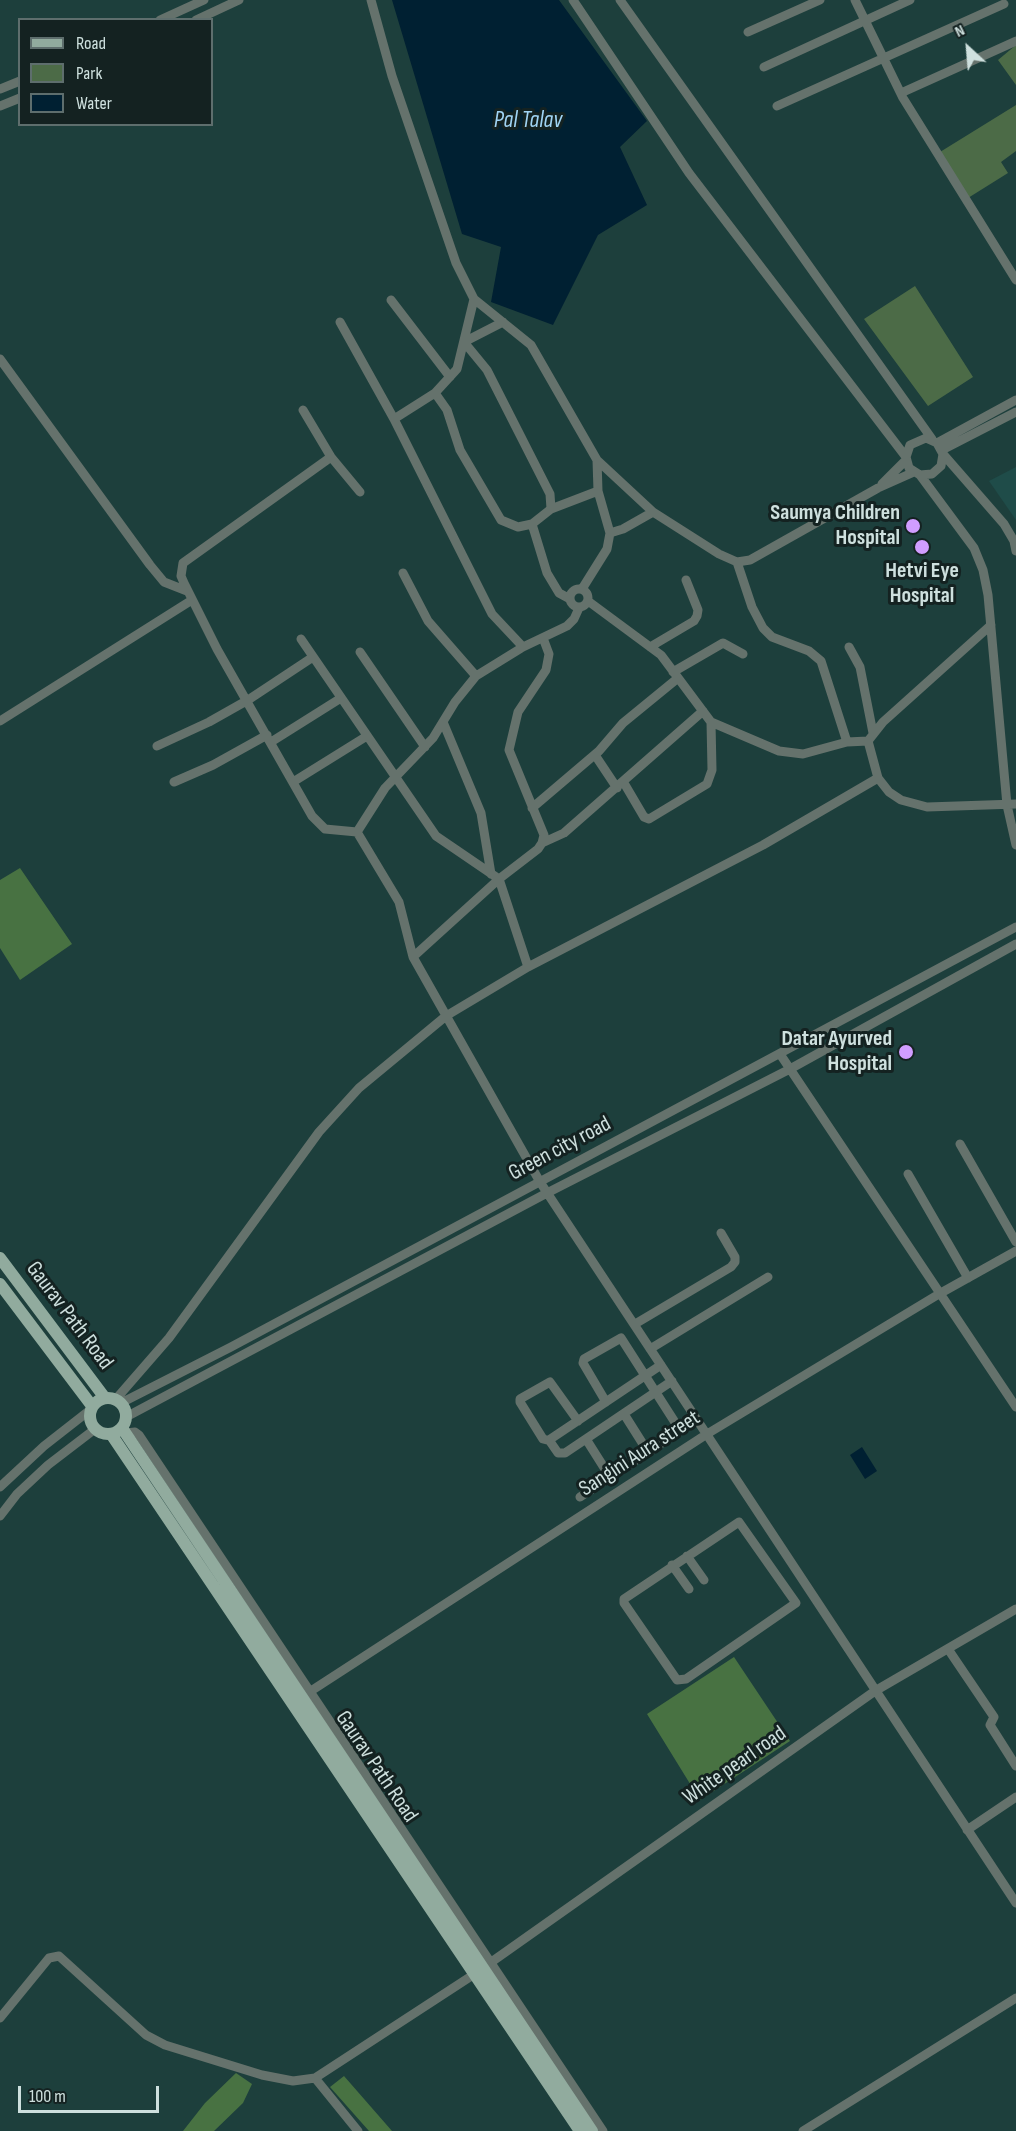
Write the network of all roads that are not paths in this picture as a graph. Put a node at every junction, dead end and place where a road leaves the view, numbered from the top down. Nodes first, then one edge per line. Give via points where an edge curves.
1 (239, 0) edge
2 (371, 0) edge
3 (573, 0) edge
4 (620, 0) edge
5 (820, 0) edge
6 (855, 0) edge
7 (910, 0) edge
8 (200, 1) edge
9 (1004, 4) dead end
10 (206, 15) junction
11 (164, 18) edge
12 (200, 18) edge
13 (864, 20) junction
14 (748, 32) dead end
15 (1016, 41) edge
16 (882, 59) junction
17 (764, 67) dead end
18 (18, 82) edge
19 (0, 89) edge
20 (901, 93) junction
21 (18, 99) edge
22 (0, 106) edge
23 (777, 106) dead end
24 (1016, 280) edge
25 (474, 299) junction
26 (391, 300) dead end
27 (340, 322) dead end
28 (503, 322) junction
29 (464, 342) junction
30 (0, 359) edge
31 (450, 377) junction
32 (435, 393) junction
33 (1016, 400) edge
34 (303, 410) dead end
35 (1016, 412) edge
36 (394, 419) junction
37 (939, 446) junction
38 (331, 457) junction
39 (906, 458) junction
40 (597, 460) junction
41 (917, 474) junction
42 (879, 488) junction
43 (598, 491) junction
44 (360, 492) dead end
45 (551, 509) junction
46 (653, 512) junction
47 (532, 524) junction
48 (610, 533) junction
49 (1016, 551) edge
50 (737, 562) junction
51 (403, 573) dead end
52 (686, 580) dead end
53 (582, 589) junction
54 (190, 595) junction
55 (570, 599) junction
56 (588, 601) junction
57 (579, 608) junction
58 (991, 625) junction
59 (543, 638) junction
60 (301, 639) dead end
61 (523, 647) junction
62 (650, 647) junction
63 (849, 647) dead end
64 (360, 652) dead end
65 (743, 654) dead end
66 (313, 657) junction
67 (476, 675) junction
68 (676, 675) junction
69 (341, 698) junction
70 (248, 700) junction
71 (703, 711) junction
72 (0, 721) edge
73 (443, 722) junction
74 (711, 722) junction
75 (367, 736) junction
76 (871, 737) junction
77 (269, 738) junction
78 (847, 742) junction
79 (157, 746) dead end
80 (425, 747) junction
81 (595, 755) junction
82 (395, 778) junction
83 (878, 778) junction
84 (174, 782) dead end
85 (293, 782) junction
86 (620, 786) junction
87 (1011, 804) edge
88 (532, 807) junction
89 (357, 832) junction
90 (542, 843) junction
91 (1016, 845) edge
92 (495, 877) junction
93 (1016, 927) edge
94 (1016, 944) edge
95 (413, 957) junction
96 (528, 967) junction
97 (447, 1016) junction
98 (780, 1054) junction
99 (790, 1069) junction
100 (960, 1144) dead end
101 (908, 1174) dead end
102 (540, 1182) junction
103 (547, 1193) junction
104 (721, 1233) dead end
105 (1016, 1242) edge
106 (1016, 1251) edge
107 (0, 1258) edge
108 (768, 1277) dead end
109 (968, 1278) junction
110 (0, 1284) edge
111 (939, 1294) junction
112 (634, 1324) junction
113 (650, 1348) junction
114 (661, 1365) junction
115 (647, 1375) junction
116 (672, 1382) junction
117 (657, 1392) junction
118 (1012, 1395) edge
119 (114, 1400) junction
120 (606, 1402) junction
121 (1016, 1407) edge
122 (91, 1408) junction
123 (624, 1414) junction
124 (578, 1421) junction
125 (121, 1428) junction
126 (95, 1429) junction
127 (707, 1434) junction
128 (586, 1439) junction
129 (549, 1440) junction
130 (648, 1452) junction
131 (610, 1477) junction
132 (2, 1485) edge
133 (17, 1494) junction
134 (580, 1497) dead end
135 (0, 1516) edge
136 (773, 1536) junction
137 (758, 1546) junction
138 (687, 1556) junction
139 (672, 1565) junction
140 (704, 1580) dead end
141 (689, 1589) dead end
142 (1016, 1609) edge
143 (948, 1649) junction
144 (875, 1691) junction
145 (302, 1697) junction
146 (1016, 1766) edge
147 (1016, 1797) edge
148 (967, 1830) junction
149 (1016, 1903) edge
150 (478, 1971) junction
151 (1016, 1998) edge
152 (0, 2018) edge
153 (315, 2078) junction
154 (358, 2131) edge
155 (580, 2131) edge
156 (592, 2131) edge
157 (603, 2131) edge
158 (803, 2131) edge

1 - 10 street
2 - 25 street via 392,76 452,252
3 - 39 street via 689,173
4 - 37 street
5 - 14 street
6 - 13 street
7 - 13 street
8 - 10 street
8 - 11 street
9 - 16 street
10 - 12 street
13 - 16 street
13 - 17 street
15 - 20 street
16 - 20 street
16 - 23 street
18 - 19 street
20 - 24 street
21 - 22 street
25 - 28 street
25 - 29 street
26 - 31 street
27 - 36 street
28 - 29 street
28 - 40 street via 538,354
29 - 31 street via 457,369
29 - 45 street via 487,370 549,494
30 - 54 street via 157,574
31 - 32 street
32 - 36 street
32 - 47 street via 447,410 460,450 501,520 518,527
33 - 37 street
34 - 38 street
35 - 37 street
36 - 61 street via 492,614
37 - 39 street via 914,441
37 - 41 street via 941,466 926,476
37 - 49 street via 1004,524
38 - 44 street
38 - 54 street via 183,563 181,576
39 - 41 street
39 - 42 street
40 - 43 street
40 - 46 street
41 - 42 street
41 - 58 street via 979,558
42 - 50 street via 775,547
43 - 45 street
43 - 48 street
45 - 47 street
46 - 48 street
46 - 50 street
47 - 55 street via 547,573 559,593
48 - 53 street via 607,549
50 - 78 street via 763,628 772,637 809,651 821,662
51 - 67 street via 428,621
52 - 62 street via 697,616
53 - 55 street via 573,591
53 - 56 street
54 - 70 street
54 - 72 street
55 - 57 street
56 - 57 street
56 - 62 street
57 - 59 street via 567,626
58 - 76 street
58 - 87 street
59 - 61 street
59 - 88 street via 549,654 546,670 518,712 509,750
60 - 66 street
61 - 67 street
62 - 68 street
63 - 76 street via 860,667
64 - 80 street
65 - 68 street via 723,643
66 - 69 street
66 - 70 street
67 - 73 street
68 - 71 street
68 - 81 street via 623,723
69 - 75 street
69 - 77 street
70 - 77 street
70 - 79 street
71 - 74 street
71 - 86 street
73 - 80 street
73 - 92 street via 481,813
74 - 78 street via 778,751 802,754
74 - 86 street via 712,770 707,784 649,819
75 - 82 street
75 - 85 street
76 - 78 street
76 - 83 street
77 - 84 street
77 - 85 street
80 - 82 street
81 - 86 street
81 - 88 street
82 - 89 street
82 - 92 street via 436,836
83 - 87 street via 901,800 927,807
83 - 96 street via 763,845
85 - 89 street via 312,816 325,830
86 - 90 street via 564,833
87 - 91 street
88 - 90 street via 544,835
89 - 95 street via 399,902
90 - 92 street
92 - 95 street
92 - 96 street
93 - 98 street, Green city road
94 - 99 street, Green city road
95 - 97 street
96 - 97 street
97 - 102 street
97 - 119 street via 359,1088 319,1132 169,1338
98 - 99 street
98 - 102 street, Green city road
99 - 103 street, Green city road
99 - 111 street
100 - 105 street
101 - 109 street
102 - 103 street
102 - 119 street, Green city road
103 - 112 street
103 - 125 street, Green city road
104 - 112 street via 735,1257 731,1267
106 - 109 street, Sangini Aura street
107 - 119 main road, Gaurav Path Road
108 - 113 street
109 - 111 street, Sangini Aura street
110 - 122 main road, Gaurav Path Road
111 - 118 street
111 - 127 street, Sangini Aura street
112 - 113 street
113 - 114 street
114 - 115 street
114 - 116 street
115 - 117 street
115 - 120 street
115 - 120 street via 621,1338 584,1359 584,1368
116 - 117 street
116 - 127 street
117 - 123 street
117 - 130 street via 678,1426 674,1435
118 - 121 street
119 - 122 main road
119 - 125 main road, Gaurav Path Road
120 - 124 street
122 - 126 main road via 90,1423
122 - 132 street
123 - 128 street
123 - 130 street
124 - 129 street
124 - 129 street via 550,1382 522,1397 520,1402 543,1439
125 - 126 main road
125 - 145 main road, Gaurav Path Road
126 - 133 street via 48,1464
127 - 136 street
127 - 145 street, Sangini Aura street
128 - 129 street via 562,1454
128 - 131 street
130 - 131 street
131 - 134 street
132 - 133 street
133 - 135 street
136 - 137 street
136 - 144 street
137 - 138 street via 739,1522
137 - 139 street via 796,1603 679,1681 623,1601
138 - 139 street
138 - 140 street
139 - 141 street
142 - 143 street, White pearl road
143 - 144 street, White pearl road
143 - 146 street via 994,1718 990,1725
144 - 148 street
144 - 150 street, White pearl road
145 - 150 main road, Gaurav Path Road
147 - 148 street
148 - 149 street
150 - 153 street, White pearl road
150 - 155 main road, Gaurav Path Road
150 - 156 main road, Gaurav Path Road
150 - 157 street
151 - 158 street
152 - 153 street via 49,1958 59,1956 146,2036 262,2075 293,2081
153 - 154 street

